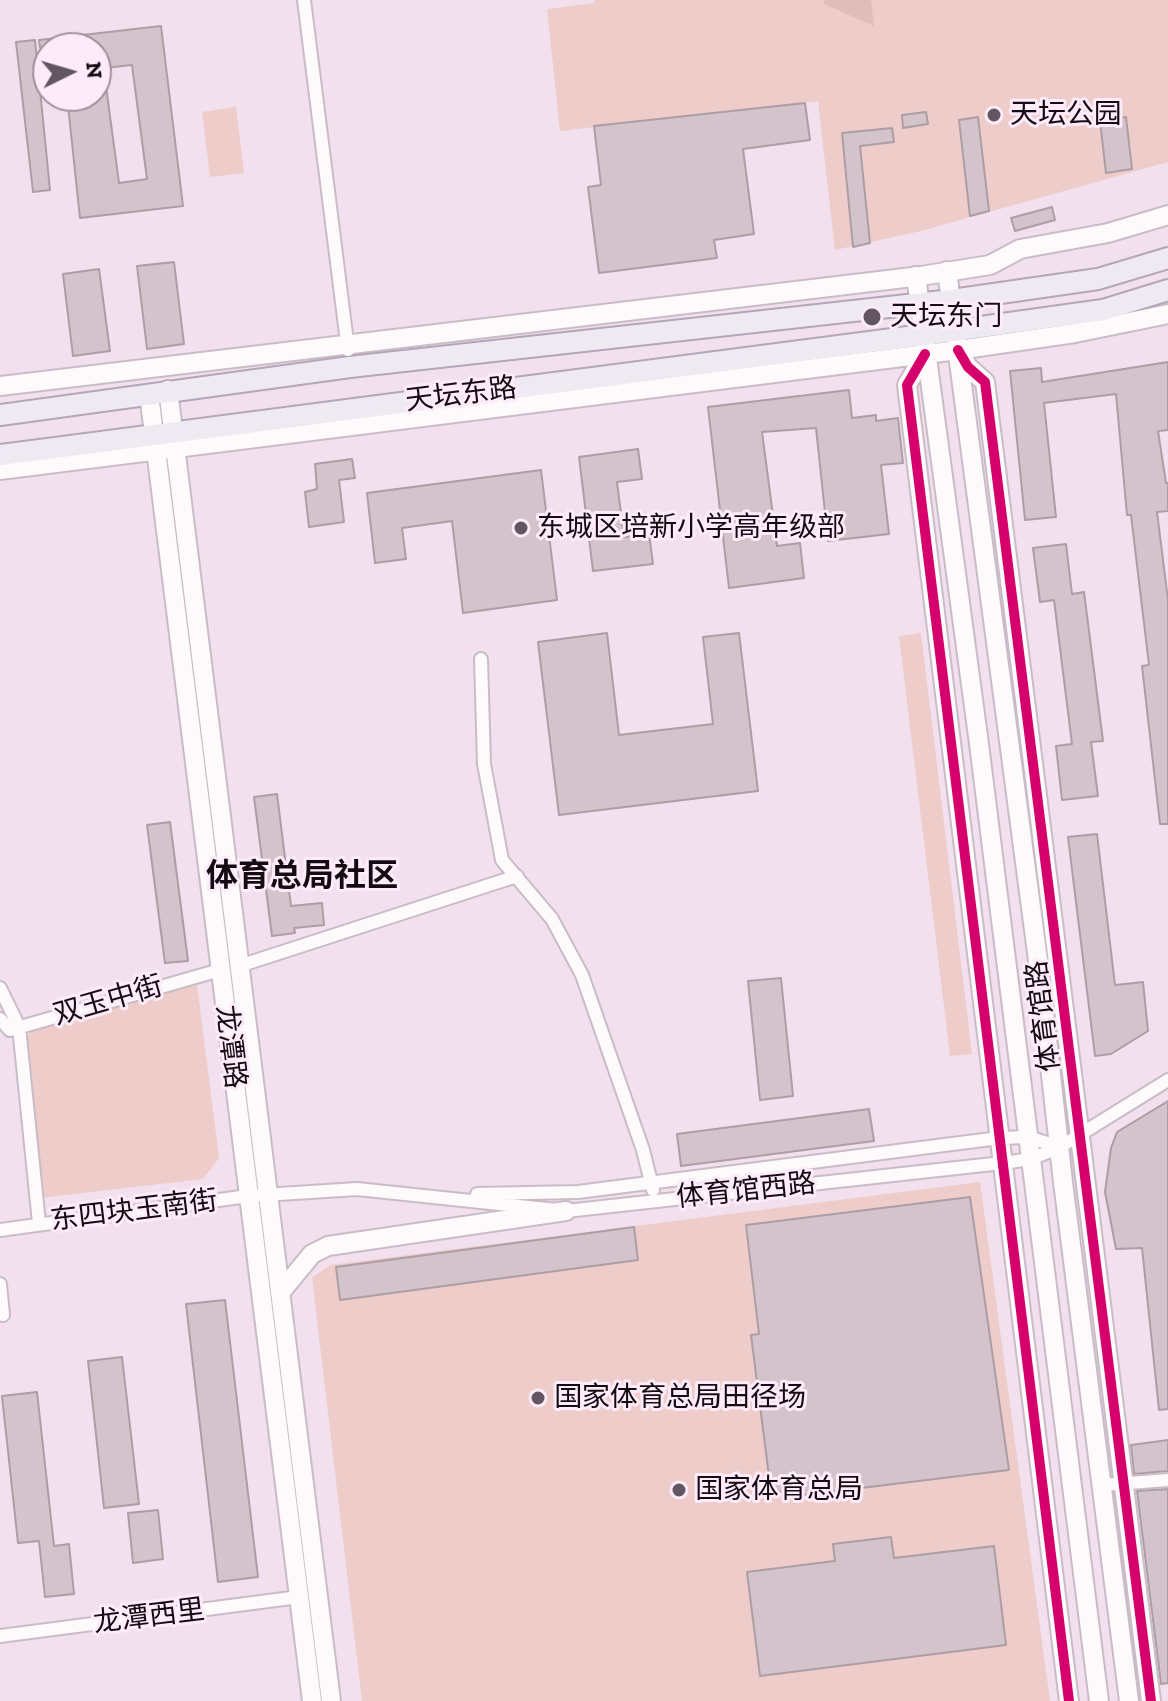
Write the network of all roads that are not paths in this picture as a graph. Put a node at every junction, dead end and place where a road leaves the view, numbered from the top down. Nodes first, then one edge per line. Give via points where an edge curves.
1 (304, 0) edge
2 (1168, 215) edge
3 (1168, 258) edge
4 (947, 271) junction
5 (916, 276) junction
6 (1168, 290) edge
7 (952, 300) junction
8 (919, 303) junction
9 (1168, 314) edge
10 (957, 340) junction
11 (347, 344) junction
12 (924, 345) junction
13 (350, 367) junction
14 (0, 386) edge
15 (159, 392) junction
16 (0, 415) edge
17 (165, 442) junction
18 (0, 455) edge
19 (0, 470) edge
20 (481, 659) dead end
21 (517, 876) junction
22 (239, 966) junction
23 (220, 970) junction
24 (0, 988) edge
25 (0, 1019) edge
26 (19, 1027) junction
27 (1168, 1080) edge
28 (1078, 1136) junction
29 (1028, 1137) junction
30 (999, 1138) junction
31 (1060, 1147) junction
32 (1031, 1159) junction
33 (1002, 1163) junction
34 (652, 1184) junction
35 (268, 1194) junction
36 (248, 1196) junction
37 (430, 1196) junction
38 (654, 1201) junction
39 (566, 1211) junction
40 (39, 1223) junction
41 (0, 1230) edge
42 (0, 1284) edge
43 (280, 1293) junction
44 (3, 1315) dead end
45 (1168, 1480) edge
46 (1124, 1482) junction
47 (1103, 1485) junction
48 (299, 1597) junction
49 (0, 1636) edge
50 (312, 1701) edge
51 (331, 1701) edge
52 (1069, 1701) edge
53 (1099, 1701) edge
54 (1129, 1701) edge
55 (1151, 1701) edge

1 - 11 street
2 - 4 street via 1108,233 1020,249 990,265
3 - 7 main road, 天坛东路 via 1098,279
4 - 5 street
4 - 7 street, 体育馆路
5 - 8 street
5 - 11 street
6 - 10 main road, 天坛东路 via 1103,310
7 - 8 main road, 天坛东路
7 - 10 street, 体育馆路
8 - 12 street
8 - 13 main road, 天坛东路
9 - 10 street, 天坛东路 via 1075,333
10 - 12 main road, 天坛东路
10 - 28 street via 968,367 985,382
10 - 31 street, 体育馆路
11 - 13 street
11 - 14 street
12 - 17 main road, 天坛东路
12 - 29 street, 体育馆路
12 - 30 street via 907,385
13 - 15 main road, 天坛东路
15 - 16 main road, 天坛东路
15 - 17 street, 龙潭路
17 - 18 main road, 天坛东路
17 - 19 street
17 - 22 street, 龙潭路
17 - 23 street, 龙潭路
20 - 21 street via 484,764 502,860
21 - 22 street
21 - 34 street via 552,919 582,975
22 - 35 street, 龙潭路
23 - 26 street, 双玉中街
23 - 36 street, 龙潭路
24 - 26 street
25 - 26 street, 双玉中街 via 10,1030
26 - 40 street
27 - 28 street, 体育馆西路
28 - 31 street, 体育馆西路
28 - 46 street
29 - 30 street, 体育馆西路
29 - 31 street, 体育馆西路
29 - 32 street, 体育馆路
30 - 33 street
30 - 34 street, 体育馆西路
31 - 32 street, 体育馆西路
31 - 47 street, 体育馆路
32 - 33 street, 体育馆西路
32 - 53 street, 体育馆路
33 - 38 street, 体育馆西路
33 - 52 street
34 - 37 street, 体育馆西路
34 - 38 street
35 - 36 street, 东四块玉南街
35 - 37 street, 体育馆西路 via 357,1189
35 - 43 street, 龙潭路
36 - 40 street, 东四块玉南街
36 - 48 street, 龙潭路
37 - 39 street, 体育馆西路
38 - 39 street, 体育馆西路
39 - 43 street via 328,1246 312,1254
40 - 41 street, 东四块玉南街
42 - 44 street
43 - 51 street, 龙潭路
45 - 46 street
46 - 47 street
46 - 55 street
47 - 54 street, 体育馆路
48 - 49 street, 龙潭西里
48 - 50 street, 龙潭路

